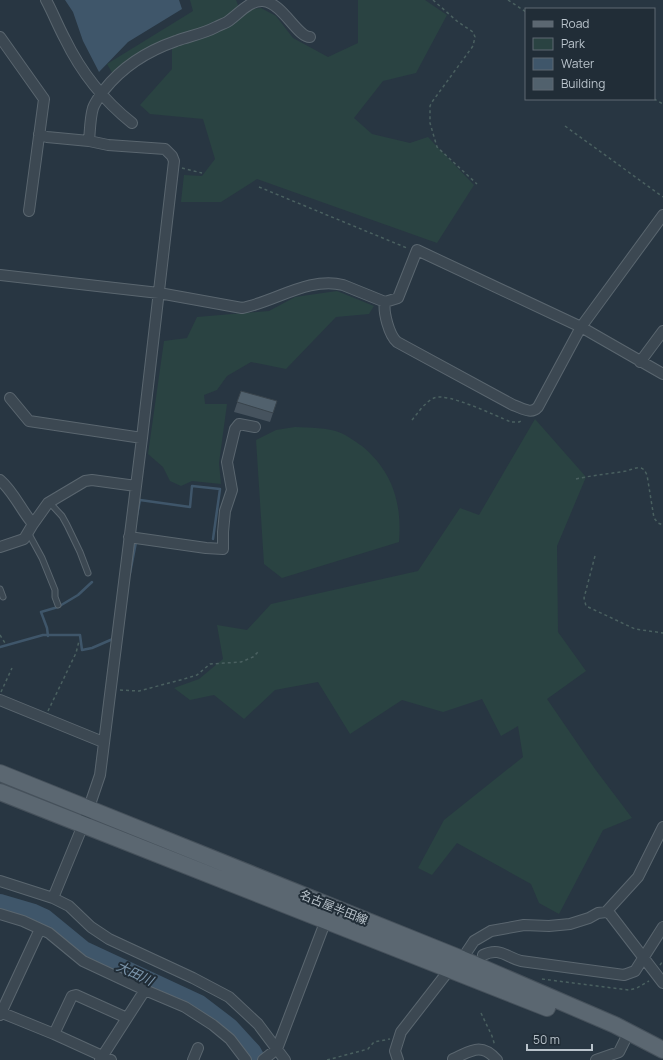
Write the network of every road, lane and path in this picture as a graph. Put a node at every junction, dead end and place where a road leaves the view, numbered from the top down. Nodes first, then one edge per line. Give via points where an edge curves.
1 (46, 0) edge
2 (433, 0) edge
3 (508, 0) edge
4 (525, 11) edge
5 (0, 37) edge
6 (310, 37) dead end
7 (101, 94) junction
8 (132, 122) dead end
9 (565, 126) dead end
10 (39, 134) junction
11 (89, 141) junction
12 (174, 167) junction
13 (202, 173) dead end
14 (477, 184) dead end
15 (259, 187) dead end
16 (663, 197) edge
17 (29, 211) dead end
18 (663, 215) edge
19 (416, 252) junction
20 (0, 275) edge
21 (159, 294) junction
22 (385, 302) junction
23 (581, 327) junction
24 (663, 331) edge
25 (640, 362) junction
26 (663, 374) edge
27 (10, 398) dead end
28 (529, 411) junction
29 (412, 420) dead end
30 (255, 427) dead end
31 (142, 438) junction
32 (576, 479) dead end
33 (0, 480) edge
34 (136, 486) junction
35 (49, 502) junction
36 (33, 524) junction
37 (663, 524) edge
38 (26, 534) junction
39 (130, 537) junction
40 (0, 547) edge
41 (595, 556) dead end
42 (88, 573) dead end
43 (0, 589) edge
44 (3, 597) dead end
45 (58, 604) dead end
46 (663, 633) edge
47 (0, 635) edge
48 (79, 641) dead end
49 (5, 643) dead end
50 (259, 651) dead end
51 (12, 668) dead end
52 (110, 690) junction
53 (0, 693) edge
54 (0, 700) edge
55 (44, 718) junction
56 (103, 742) junction
57 (0, 773) edge
58 (0, 792) edge
59 (88, 808) junction
60 (83, 825) junction
61 (663, 827) edge
62 (0, 881) edge
63 (53, 898) junction
64 (606, 912) junction
65 (0, 914) edge
66 (326, 920) junction
67 (663, 928) edge
68 (40, 929) junction
69 (483, 955) dead end
70 (643, 958) junction
71 (663, 961) edge
72 (456, 964) junction
73 (655, 973) junction
74 (663, 983) edge
75 (529, 989) junction
76 (145, 990) junction
77 (0, 1013) edge
78 (480, 1013) dead end
79 (127, 1018) junction
80 (54, 1034) junction
81 (625, 1040) junction
82 (398, 1041) junction
83 (198, 1048) dead end
84 (277, 1049) junction
85 (663, 1050) edge
86 (105, 1059) edge
87 (265, 1059) edge
88 (453, 1059) dead end
89 (496, 1059) edge
90 (193, 1060) edge
91 (246, 1060) edge
92 (284, 1060) edge
93 (327, 1060) edge
94 (398, 1060) edge
95 (596, 1060) edge
96 (661, 1060) edge

1 - 7 street via 76,60
2 - 14 path via 475,37 473,46 432,102 430,123 436,147
3 - 4 path
5 - 10 street via 44,99
6 - 7 street via 303,35 290,19 274,6 266,2 256,2 213,29 174,41 145,54 119,73
7 - 8 street
7 - 11 street via 93,109
9 - 16 path
10 - 11 street via 47,138
10 - 17 street
11 - 12 street via 165,149 172,156
12 - 13 path
12 - 21 street
15 - 19 path
18 - 23 street
19 - 22 street via 398,298
19 - 23 street via 417,250
20 - 21 street
21 - 22 street via 242,308 255,306 295,290 337,283
21 - 31 street
22 - 28 street via 390,334 397,342
23 - 25 street
23 - 28 street via 538,407
24 - 25 street
25 - 26 street
27 - 31 street via 29,421
28 - 29 path via 524,419 511,422 440,396 433,398
30 - 39 street via 238,424 235,429 227,462 232,490 225,511 223,549
31 - 34 street
32 - 37 path via 642,468 647,475 654,518 658,524
33 - 36 street
34 - 35 street via 92,480
34 - 39 street
35 - 36 street
35 - 42 lane via 67,525
36 - 38 street
38 - 40 street via 24,539
38 - 45 lane via 30,536 42,558
39 - 52 street
41 - 46 path via 584,598 586,606 636,629
43 - 44 lane
47 - 49 path
48 - 55 path via 76,653
50 - 52 path via 253,657 240,662 210,664 197,675 139,691
51 - 53 path
52 - 56 street
54 - 55 street
55 - 56 street
56 - 59 street via 100,775
57 - 59 main road, 名古屋半田線
58 - 60 main road, 名古屋半田線
59 - 60 street
59 - 72 main road, 名古屋半田線
60 - 63 street
60 - 66 main road, 名古屋半田線
61 - 64 street via 638,877
62 - 63 street
63 - 84 street via 69,906 109,940 229,997 258,1024
64 - 70 street
64 - 72 street via 570,924 524,924 491,931 474,941
65 - 68 street
66 - 72 main road, 名古屋半田線
66 - 84 street
67 - 70 street
68 - 76 street via 49,933 83,961
68 - 77 street
69 - 70 street via 498,951 521,961 624,975 635,971
70 - 73 street
71 - 73 path
72 - 75 main road, 名古屋半田線
72 - 81 main road, 名古屋半田線
72 - 82 street via 401,1032
73 - 74 street
73 - 75 path via 644,985 629,990 538,979 533,981
75 - 85 main road, 名古屋半田線 via 615,1025
76 - 79 street
76 - 91 street via 184,1007 213,1025 230,1039
77 - 80 street
78 - 89 path via 498,1052
79 - 80 street via 76,995 72,996
79 - 86 street
80 - 86 street
81 - 95 street via 619,1052
81 - 96 main road, 名古屋半田線
82 - 93 path via 391,1039 374,1042 368,1049
82 - 94 street via 394,1051
83 - 90 street
84 - 87 street
84 - 92 street
88 - 89 street via 481,1049

